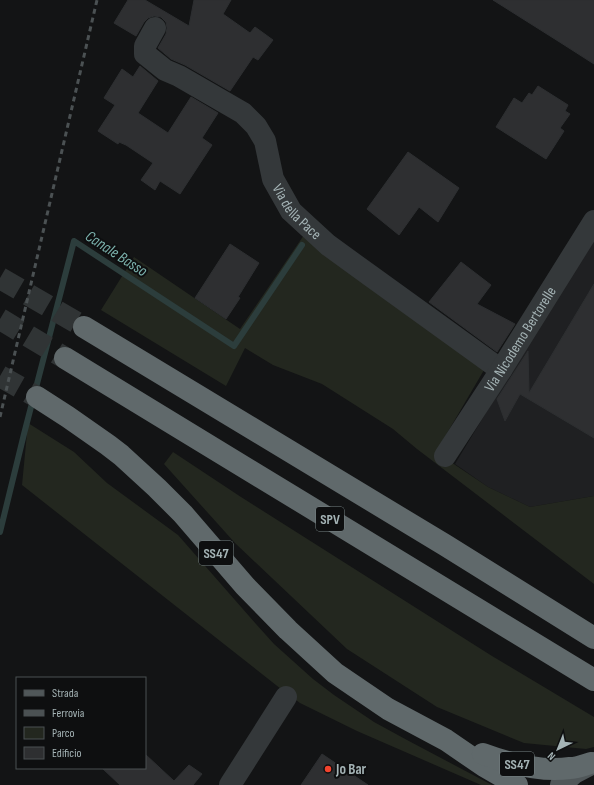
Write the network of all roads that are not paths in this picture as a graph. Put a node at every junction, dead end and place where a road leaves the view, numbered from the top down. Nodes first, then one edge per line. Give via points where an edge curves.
1 (155, 28) dead end
2 (594, 221) edge
3 (84, 326) tunnel mouth
4 (65, 358) tunnel mouth
5 (501, 370) junction
6 (37, 397) tunnel mouth
7 (446, 456) dead end
8 (594, 638) edge
9 (594, 680) edge
10 (286, 697) dead end
11 (446, 740) junction
12 (593, 763) edge
13 (230, 785) edge
14 (517, 785) edge
15 (561, 785) edge

1 - 5 street, Via della Pace via 145,46 145,54 165,70 243,113 256,126 264,142 273,179 291,211 328,245
2 - 5 street, Via Nicodemo Bertorelle
3 - 8 highway, SPV
4 - 9 highway, SPV
5 - 7 street, Via Nicodemo Bertorelle
6 - 11 highway, SS47 via 108,445 157,488 245,586 335,673 388,709
10 - 13 street
11 - 12 highway, SS47 via 496,759 540,768 564,769
11 - 14 highway, SS47
12 - 15 main road, SS47 via 574,773

